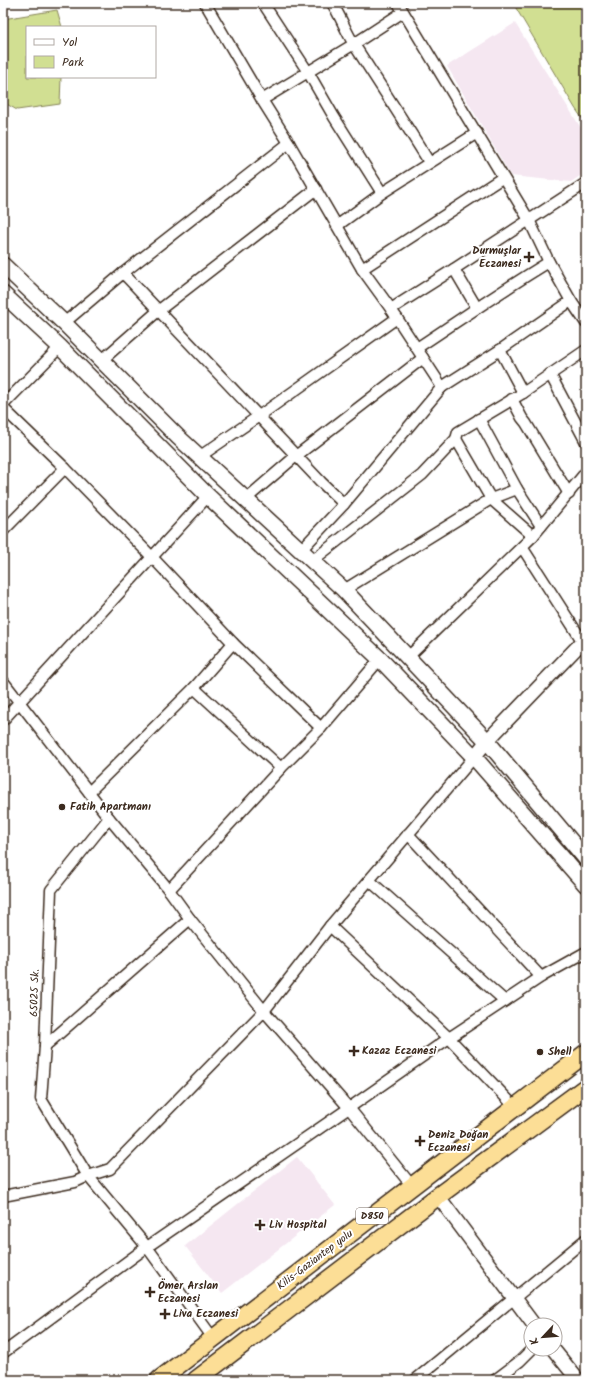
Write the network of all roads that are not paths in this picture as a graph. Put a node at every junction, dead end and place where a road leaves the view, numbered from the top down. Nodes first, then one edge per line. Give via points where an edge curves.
1 (206, 3) edge
2 (262, 3) edge
3 (332, 3) edge
4 (398, 3) edge
5 (404, 12) junction
6 (354, 44) junction
7 (308, 72) junction
8 (262, 100) junction
9 (477, 133) junction
10 (289, 143) junction
11 (429, 162) junction
12 (502, 178) junction
13 (586, 183) edge
14 (316, 189) junction
15 (382, 193) junction
16 (529, 220) junction
17 (338, 226) junction
18 (549, 262) junction
19 (3, 265) edge
20 (362, 269) junction
21 (454, 270) junction
22 (123, 273) junction
23 (3, 294) edge
24 (571, 301) junction
25 (477, 308) junction
26 (391, 309) junction
27 (158, 311) junction
28 (397, 318) junction
29 (64, 323) junction
30 (586, 323) edge
31 (60, 346) junction
32 (417, 348) junction
33 (500, 350) junction
34 (586, 350) edge
35 (423, 358) junction
36 (100, 360) junction
37 (550, 374) junction
38 (442, 387) junction
39 (523, 393) junction
40 (512, 399) junction
41 (3, 405) edge
42 (3, 408) edge
43 (259, 416) junction
44 (479, 419) junction
45 (456, 439) junction
46 (586, 442) edge
47 (296, 456) junction
48 (199, 457) junction
49 (65, 468) junction
50 (586, 472) edge
51 (517, 489) junction
52 (569, 494) junction
53 (208, 496) junction
54 (246, 499) junction
55 (491, 499) junction
56 (344, 504) junction
57 (541, 526) junction
58 (3, 532) edge
59 (533, 536) junction
60 (522, 546) junction
61 (301, 550) junction
62 (152, 557) junction
63 (312, 561) junction
64 (344, 590) junction
65 (584, 640) edge
66 (233, 643) junction
67 (408, 657) junction
68 (380, 659) junction
69 (3, 681) edge
70 (194, 688) junction
71 (20, 701) junction
72 (3, 720) edge
73 (321, 728) junction
74 (487, 741) junction
75 (474, 757) junction
76 (281, 768) junction
77 (89, 792) junction
78 (109, 818) junction
79 (408, 834) junction
80 (586, 859) edge
81 (369, 880) junction
82 (586, 885) edge
83 (169, 890) junction
84 (190, 919) junction
85 (330, 926) junction
86 (586, 952) edge
87 (541, 977) junction
88 (505, 1001) junction
89 (264, 1011) junction
90 (449, 1038) junction
91 (45, 1046) junction
92 (586, 1053) edge
93 (586, 1086) edge
94 (349, 1108) junction
95 (515, 1108) junction
96 (88, 1176) junction
97 (412, 1186) junction
98 (3, 1196) edge
99 (438, 1196) junction
100 (586, 1239) edge
101 (147, 1246) junction
102 (513, 1299) junction
103 (528, 1317) edge
104 (213, 1338) junction
105 (3, 1353) edge
106 (523, 1357) edge
107 (559, 1357) edge
108 (206, 1377) edge
109 (159, 1380) edge
110 (415, 1380) edge
111 (495, 1380) edge
112 (578, 1380) edge

1 - 8 street
2 - 7 street
3 - 6 street
4 - 5 street
5 - 6 street
5 - 9 street
6 - 7 street
6 - 11 street
7 - 8 street
7 - 15 street
8 - 10 street
9 - 11 street
9 - 12 street
10 - 14 street
10 - 22 street
11 - 15 street
12 - 16 street
12 - 20 street
13 - 16 street
14 - 17 street
14 - 27 street
15 - 17 street
16 - 18 street
16 - 21 street
17 - 20 street
18 - 24 street
18 - 25 street
19 - 29 main road
20 - 26 street
21 - 25 street
21 - 26 street
22 - 27 street
22 - 29 street
23 - 31 main road
24 - 30 street
24 - 33 street
25 - 32 street
26 - 28 street
27 - 36 street
27 - 43 street
28 - 32 street
28 - 43 street
29 - 36 main road
31 - 41 street
31 - 53 main road
32 - 35 street
33 - 38 street
33 - 39 street
34 - 37 street
35 - 38 street
35 - 47 street
36 - 48 main road
37 - 39 street
37 - 46 street
38 - 56 street
39 - 40 street
40 - 44 street
40 - 52 street
42 - 49 street
43 - 47 street
43 - 48 street
44 - 45 street via 458,432
44 - 51 street
45 - 55 street
45 - 63 street via 422,475
47 - 54 street
47 - 56 street
48 - 54 main road
49 - 58 street
49 - 62 street
50 - 52 street
51 - 55 street
51 - 57 street
52 - 57 street
53 - 62 street
53 - 68 main road
54 - 61 main road
55 - 59 street
55 - 64 street
56 - 61 street
57 - 59 street
59 - 60 street
60 - 65 street
60 - 67 street
61 - 63 main road
62 - 66 street
62 - 71 street
63 - 64 main road
64 - 67 main road
65 - 74 street
66 - 70 street
66 - 73 street
67 - 74 main road
68 - 73 street
68 - 75 main road
69 - 71 street
70 - 76 street
70 - 77 street
71 - 72 street
71 - 77 street
73 - 76 street
74 - 75 street
74 - 80 main road
75 - 79 street
75 - 82 main road
76 - 83 street
77 - 78 street
78 - 83 street
78 - 91 street, 65025 Sk. via 50,890
79 - 81 street
79 - 87 street
81 - 85 street
81 - 88 street
83 - 84 street
84 - 89 street
84 - 91 street
85 - 89 street
85 - 90 street
86 - 87 street
87 - 88 street
88 - 90 street
89 - 94 street
89 - 96 street via 110,1169
90 - 94 street
90 - 95 street
91 - 96 street, 65025 Sk. via 41,1099
92 - 95 highway, Kilis-Gaziantep yolu / D850
93 - 99 highway, D850
94 - 97 street
94 - 101 street
95 - 97 highway, Kilis-Gaziantep yolu / D850
96 - 98 street via 75,1182
96 - 101 street, 65025 Sk.
97 - 104 highway, Kilis-Gaziantep yolu / D850
99 - 102 street
99 - 108 highway, D850
100 - 102 street
101 - 104 street, 65025 Sk.
101 - 105 street
102 - 103 street
102 - 110 street
104 - 109 highway, Kilis-Gaziantep yolu / D850
106 - 111 street
107 - 112 street

